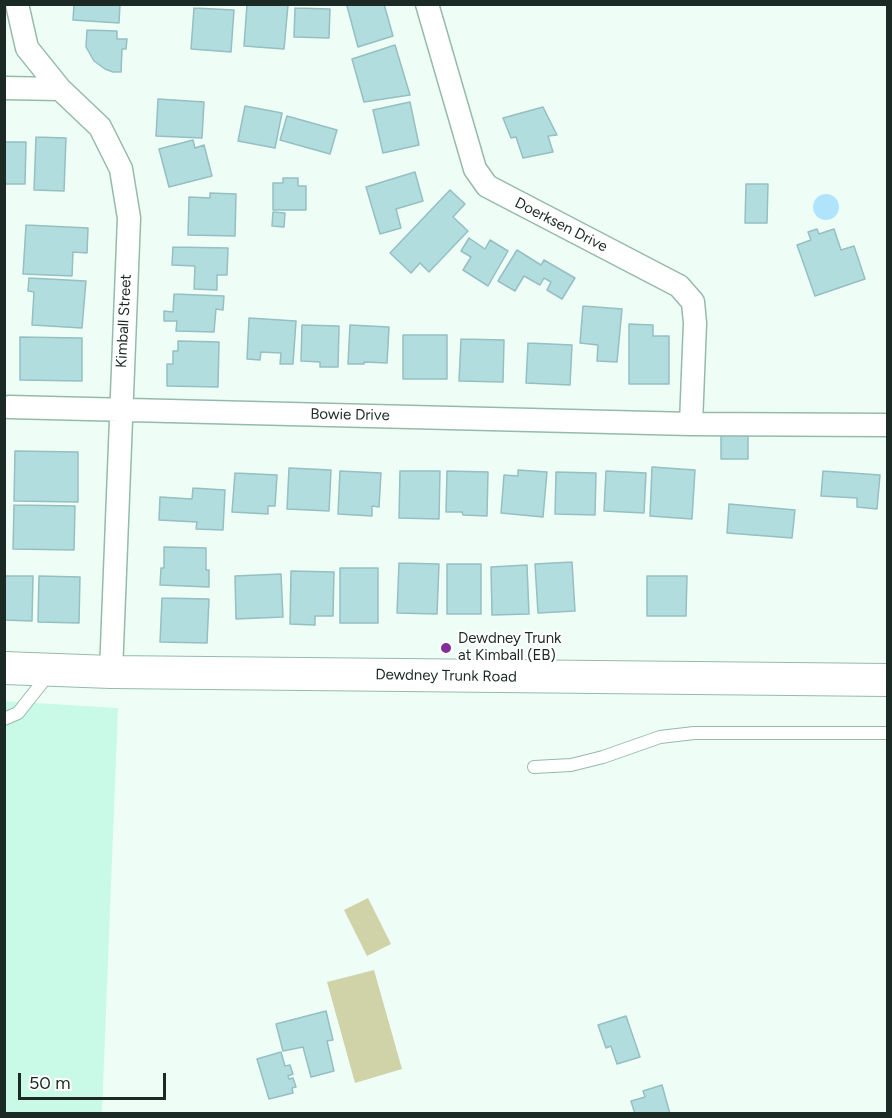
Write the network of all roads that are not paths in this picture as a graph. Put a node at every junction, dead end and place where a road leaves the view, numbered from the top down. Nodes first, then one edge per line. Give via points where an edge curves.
1 (17, 4) edge
2 (427, 4) edge
3 (4, 87) edge
4 (60, 89) junction
5 (9, 407) dead end
6 (120, 409) junction
7 (691, 424) junction
8 (888, 425) edge
9 (4, 668) edge
10 (53, 670) junction
11 (111, 672) junction
12 (888, 680) edge
13 (4, 719) edge
14 (888, 733) edge
15 (534, 767) dead end

1 - 4 street, Kimball Street via 27,48
2 - 7 street, Doerksen Drive via 475,169 488,186 678,286 693,302
3 - 4 street
4 - 6 street, Kimball Street via 100,127 121,169 129,218
5 - 6 street, Bowie Drive
6 - 7 street, Bowie Drive
6 - 11 street, Kimball Street
7 - 8 street, Bowie Drive
9 - 10 main road, Dewdney Trunk Road
10 - 11 main road, Dewdney Trunk Road
10 - 13 lane via 18,713
11 - 12 main road, Dewdney Trunk Road
14 - 15 lane via 694,733 660,737 571,765

